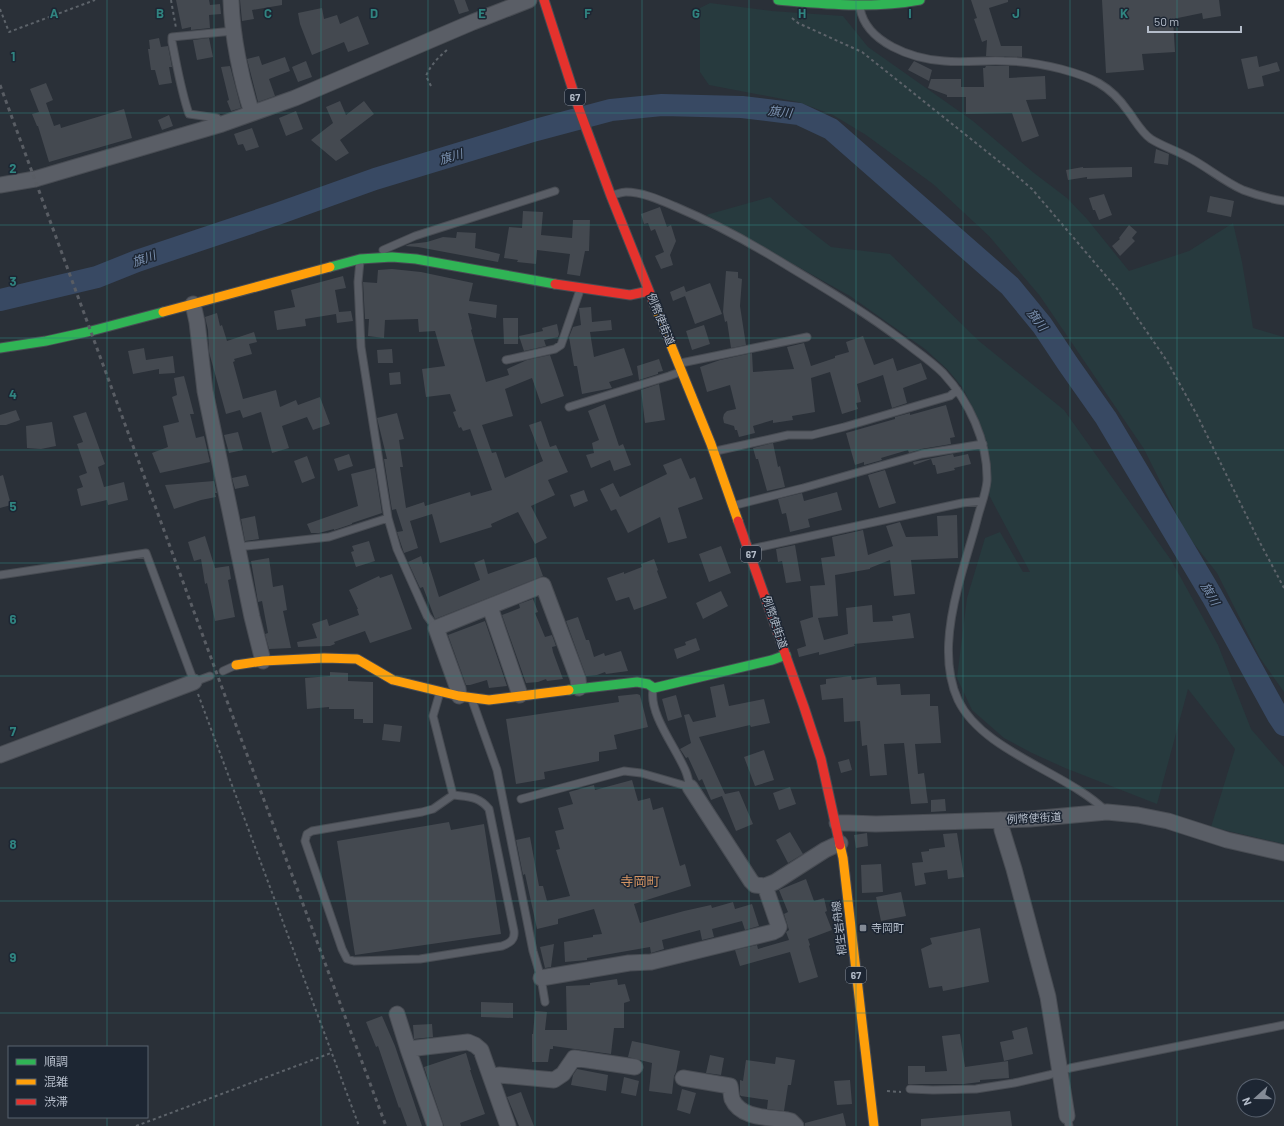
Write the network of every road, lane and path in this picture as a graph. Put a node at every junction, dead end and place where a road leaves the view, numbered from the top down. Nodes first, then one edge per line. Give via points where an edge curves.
1 (95, 0) edge
2 (171, 0) edge
3 (231, 0) edge
4 (530, 0) edge
5 (544, 0) edge
6 (778, 0) edge
7 (920, 0) edge
8 (824, 2) edge
9 (860, 6) junction
10 (0, 9) edge
11 (234, 31) junction
12 (178, 37) junction
13 (450, 47) dead end
14 (431, 86) dead end
15 (252, 113) junction
16 (222, 124) junction
17 (0, 185) edge
18 (555, 191) dead end
19 (611, 196) junction
20 (1284, 202) edge
21 (360, 259) junction
22 (581, 288) junction
23 (649, 291) junction
24 (192, 304) junction
25 (807, 337) dead end
26 (0, 348) edge
27 (506, 360) dead end
28 (681, 368) junction
29 (957, 390) junction
30 (569, 406) dead end
31 (983, 444) junction
32 (714, 452) junction
33 (982, 502) junction
34 (733, 506) junction
35 (388, 518) junction
36 (237, 547) junction
37 (749, 549) junction
38 (0, 575) edge
39 (1284, 588) edge
40 (490, 607) junction
41 (436, 628) junction
42 (786, 655) junction
43 (263, 661) junction
44 (236, 665) joint
45 (223, 671) dead end
46 (210, 676) dead end
47 (194, 682) junction
48 (579, 688) junction
49 (654, 688) junction
50 (440, 692) junction
51 (520, 695) junction
52 (465, 697) junction
53 (0, 755) edge
54 (690, 787) junction
55 (453, 796) junction
56 (521, 798) dead end
57 (1107, 812) junction
58 (1001, 820) junction
59 (837, 824) junction
60 (840, 843) junction
61 (1284, 853) edge
62 (765, 886) junction
63 (541, 978) junction
64 (545, 1002) dead end
65 (397, 1014) dead end
66 (1284, 1025) edge
67 (408, 1049) junction
68 (331, 1053) junction
69 (635, 1067) dead end
70 (1061, 1071) junction
71 (491, 1077) junction
72 (683, 1078) dead end
73 (910, 1089) joint
74 (886, 1092) dead end
75 (1068, 1121) edge
76 (136, 1126) edge
77 (359, 1126) edge
78 (435, 1126) edge
79 (508, 1126) edge
80 (796, 1126) edge
81 (874, 1126) edge

1 - 10 path via 9,32
2 - 12 path
3 - 11 street
4 - 15 street via 479,19 295,98
5 - 19 main road, 例幣使街道 / 67 via 579,109
6 - 8 main road
6 - 39 path via 798,23 862,52 1011,171 1037,195 1118,290 1167,361
7 - 9 main road
8 - 9 main road
9 - 20 lane via 861,16 866,24 883,42 913,55 944,61 1032,63 1067,70 1102,84 1119,99 1151,139 1200,163 1243,190
11 - 12 lane
11 - 15 street
12 - 16 lane via 172,37 172,42 189,114 217,118
13 - 14 path via 428,70 426,76
15 - 16 street
16 - 17 street via 35,179
18 - 21 lane via 415,236
19 - 23 main road, 例幣使街道 / 67
19 - 29 lane via 624,192 657,199 738,236 884,327 942,372
21 - 22 main road via 416,259
21 - 24 main road
21 - 35 lane via 358,282 361,347
22 - 23 main road via 630,295
22 - 27 lane via 561,345 555,349
23 - 28 main road, 例幣使街道 / 67
24 - 26 main road via 91,331
24 - 36 street via 197,322 205,391
25 - 28 lane via 690,360
28 - 30 lane via 670,376
28 - 32 main road, 例幣使街道 / 67
29 - 31 lane via 969,410
29 - 32 lane via 950,396 844,427 812,435 773,437
31 - 33 lane via 987,483
31 - 34 lane via 922,454
32 - 34 main road, 例幣使街道 / 67
33 - 37 lane via 962,503
33 - 57 lane via 951,624 951,680 959,701 976,724 1003,745 1097,802
34 - 37 main road, 例幣使街道 / 67
35 - 36 lane via 329,537
35 - 41 lane via 397,549 427,616
36 - 43 street
37 - 42 main road, 例幣使街道 / 67
38 - 47 lane via 146,553
40 - 41 street
40 - 48 street via 543,585 578,679
40 - 51 street
41 - 52 street via 458,688
42 - 49 main road
42 - 59 main road, 例幣使街道 / 67 via 821,759
43 - 44 main road
43 - 50 main road via 357,659 393,680
44 - 45 lane
46 - 47 lane
47 - 53 street
47 - 68 path
48 - 49 main road via 638,682
48 - 51 main road
49 - 54 lane via 652,696 660,722 687,773
50 - 52 main road
50 - 55 lane via 433,716
51 - 52 main road via 489,700
52 - 63 lane via 497,770 533,951
54 - 56 lane via 641,773 624,771
54 - 62 street via 751,881 755,886
55 - 55 lane via 433,809 422,812 312,831 307,834 304,841 347,958 354,961 420,959 502,946 513,939 514,931 489,809 478,798
57 - 58 street, 例幣使街道
57 - 61 street, 例幣使街道 via 1168,821 1226,840
58 - 59 street, 例幣使街道
58 - 70 street via 1048,997
59 - 60 main road, 桐生岩舟線 / 67
60 - 62 street
60 - 81 main road, 桐生岩舟線 / 67
62 - 63 street via 779,927 773,932 652,962 629,963
63 - 64 lane
65 - 67 street
66 - 70 lane
67 - 71 street via 468,1042 481,1050
67 - 78 street
68 - 76 path
68 - 77 path
69 - 71 street via 574,1058 564,1074 554,1080 499,1074
70 - 73 lane via 1014,1083 976,1089
70 - 75 street
71 - 79 street
72 - 80 street via 730,1086 732,1099 743,1112 791,1121
73 - 74 path via 907,1093

